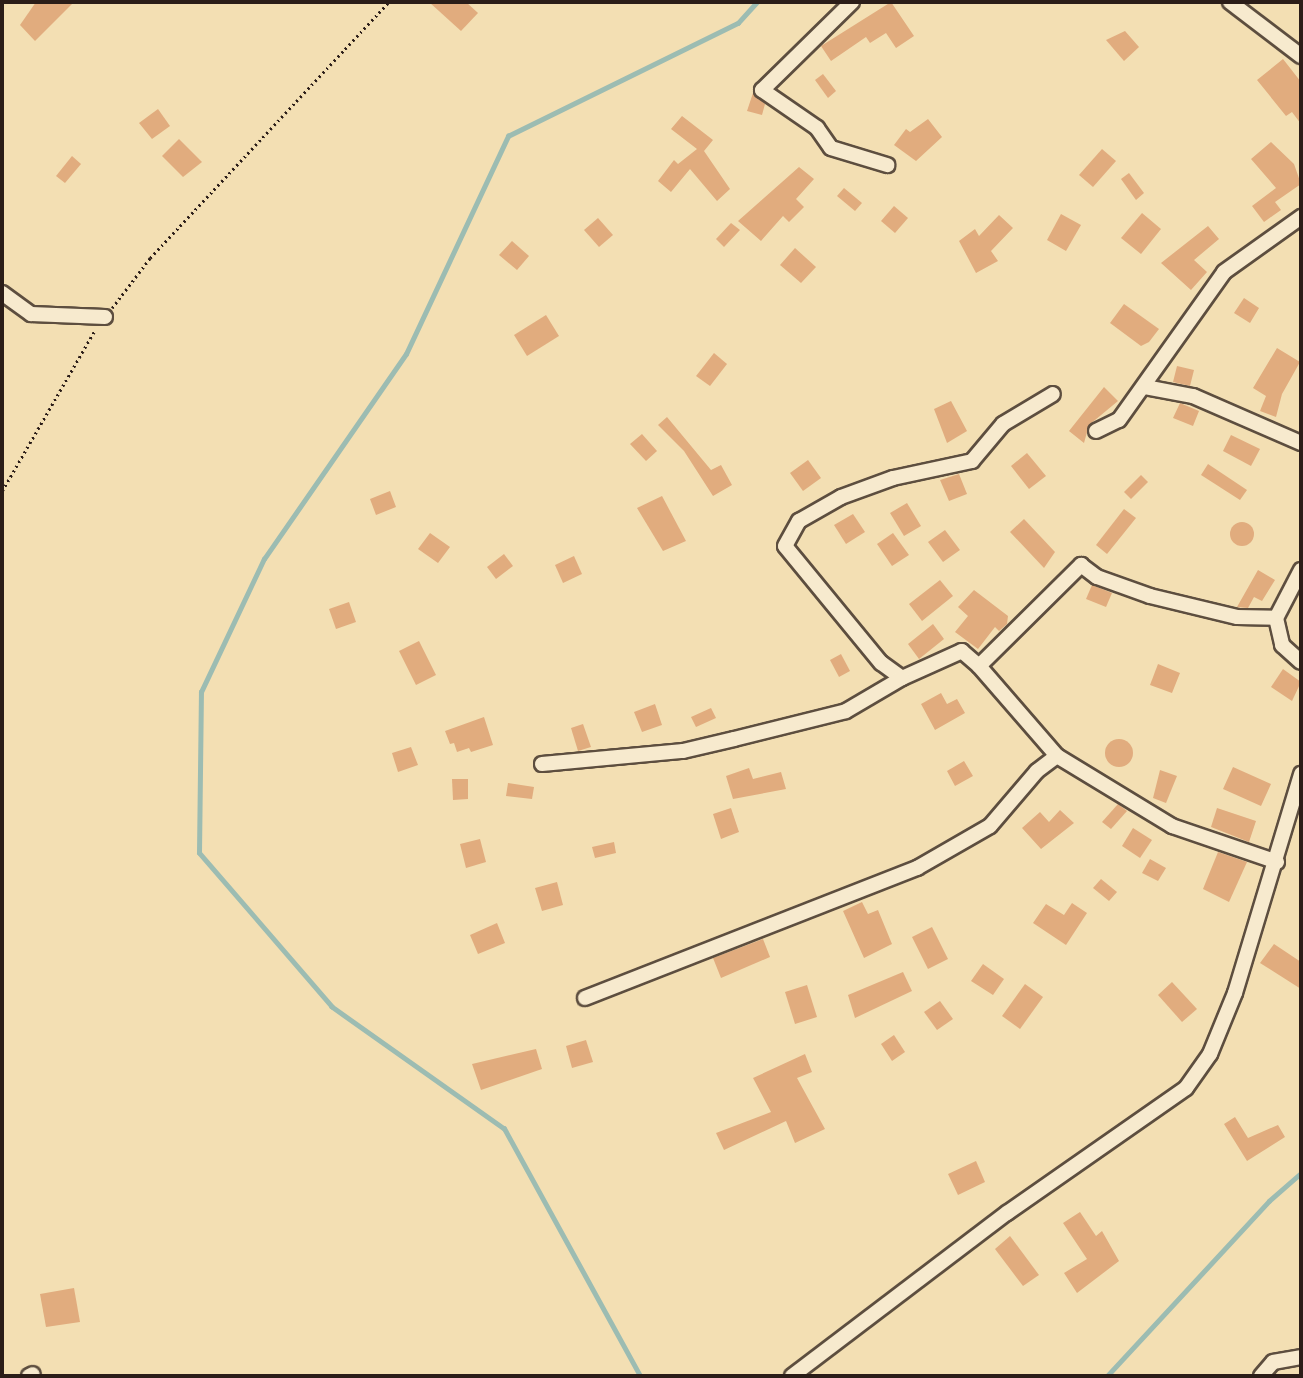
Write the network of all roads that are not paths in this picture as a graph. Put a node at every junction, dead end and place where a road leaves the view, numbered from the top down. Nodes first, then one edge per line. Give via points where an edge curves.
1 (852, 2) edge
2 (1230, 2) edge
3 (1301, 56) edge
4 (887, 164) dead end
5 (1301, 217) edge
6 (2, 293) edge
7 (105, 317) road end
8 (1145, 387) junction
9 (1053, 394) dead end
10 (1096, 431) dead end
11 (1301, 443) edge
12 (1301, 570) edge
13 (1276, 618) junction
14 (1301, 662) edge
15 (979, 666) junction
16 (902, 678) junction
17 (1057, 756) junction
18 (542, 764) dead end
19 (1301, 774) edge
20 (1277, 862) junction
21 (585, 998) dead end
22 (1301, 1357) edge
23 (792, 1376) edge
24 (1261, 1376) edge

1 - 4 street via 762,90 817,128 831,148
2 - 3 street
5 - 8 street via 1224,272 1169,345
6 - 7 street via 31,314
8 - 10 street via 1119,420
8 - 11 street via 1203,400
9 - 16 street via 1003,424 972,461 893,478 841,497 799,521 785,545 881,663
12 - 13 street
13 - 14 street via 1282,645
13 - 15 street via 1237,617 1150,596 1097,577 1081,565
15 - 16 street via 962,651
15 - 17 street
16 - 18 street via 846,711 722,742
17 - 20 street via 1172,826
17 - 21 street via 1037,771 990,826 917,868
19 - 20 street
20 - 23 street via 1220,1030 1186,1087 1007,1213
22 - 24 street via 1273,1362

